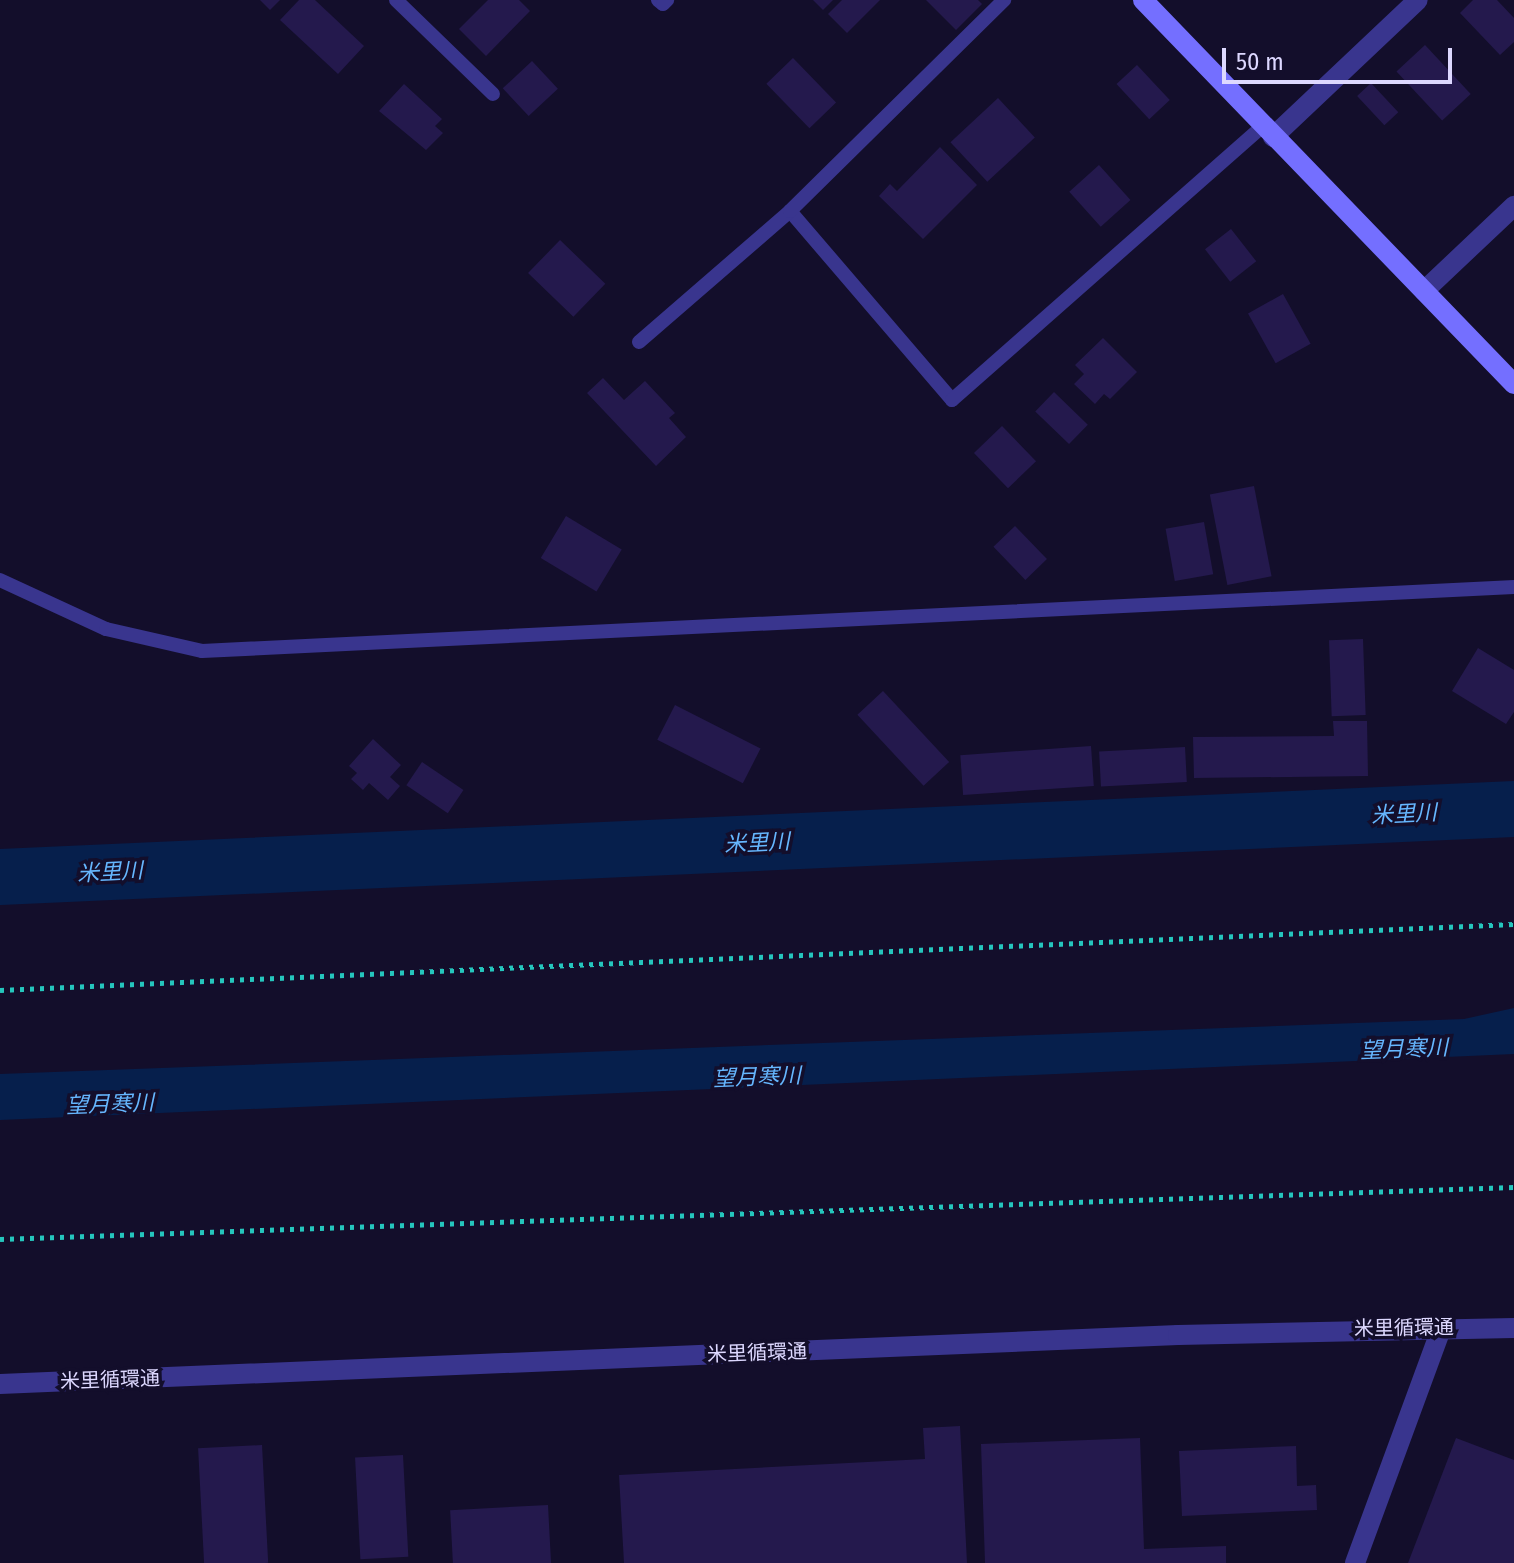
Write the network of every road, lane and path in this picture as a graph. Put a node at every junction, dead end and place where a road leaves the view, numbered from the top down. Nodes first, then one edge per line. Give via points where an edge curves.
1 (396, 0) edge
2 (658, 0) edge
3 (667, 0) edge
4 (1004, 0) edge
5 (1143, 0) edge
6 (1418, 0) edge
7 (493, 94) dead end
8 (1268, 131) junction
9 (1514, 206) edge
10 (790, 211) junction
11 (1424, 291) junction
12 (639, 342) dead end
13 (1514, 384) edge
14 (0, 580) edge
15 (1514, 587) edge
16 (1514, 924) edge
17 (0, 990) edge
18 (1514, 1187) edge
19 (0, 1239) edge
20 (1442, 1326) junction
21 (1514, 1328) edge
22 (0, 1384) edge
23 (1355, 1563) edge

1 - 7 lane
2 - 3 lane
4 - 10 lane
5 - 8 street
6 - 8 street
8 - 10 lane via 952,400
8 - 11 street
9 - 11 street
10 - 12 lane
11 - 13 street
14 - 15 lane via 106,629 202,651
16 - 17 path
18 - 19 path
20 - 21 street, 米里循環通
20 - 22 street, 米里循環通
20 - 23 street

